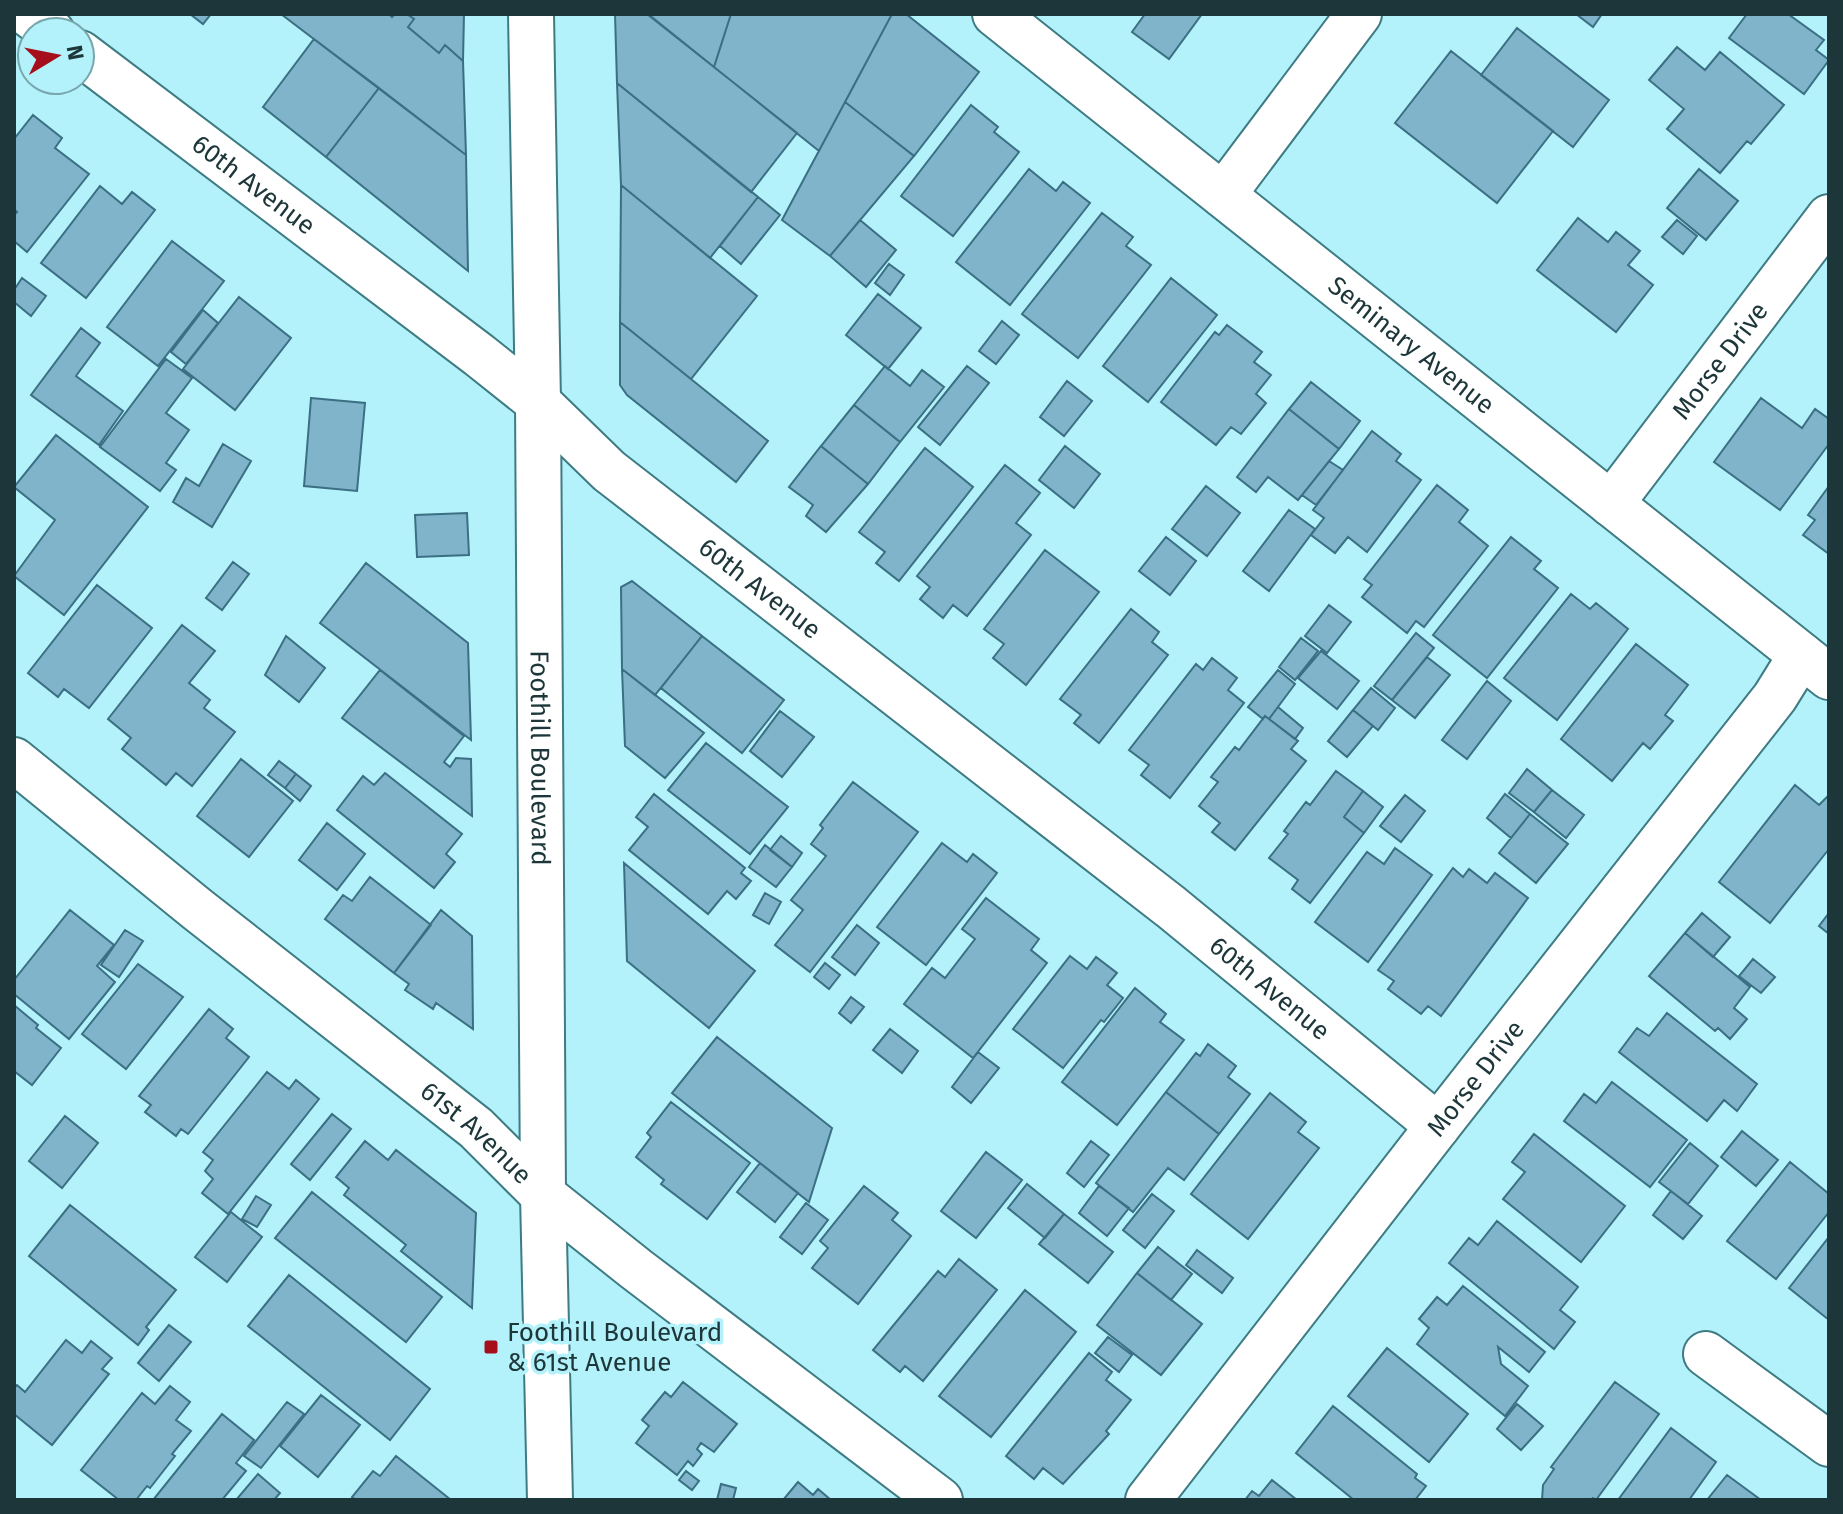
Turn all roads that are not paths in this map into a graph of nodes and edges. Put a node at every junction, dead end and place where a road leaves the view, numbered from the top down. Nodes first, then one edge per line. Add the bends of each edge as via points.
1 (531, 14) edge
2 (995, 14) edge
3 (1359, 14) edge
4 (96, 65) edge
5 (1223, 195) junction
6 (1829, 217) edge
7 (538, 402) junction
8 (1611, 504) junction
9 (1815, 666) edge
10 (14, 760) edge
11 (1438, 1126) junction
12 (543, 1195) junction
13 (1706, 1354) dead end
14 (1829, 1444) edge
15 (550, 1500) edge
16 (940, 1500) edge
17 (1148, 1500) edge

1 - 7 street, Foothill Boulevard
2 - 5 street, Seminary Avenue
3 - 5 street
4 - 7 street, 60th Avenue
5 - 8 street, Seminary Avenue
6 - 8 street, Morse Drive
7 - 11 street, 60th Avenue via 609,471 1171,907
7 - 12 street, Foothill Boulevard
8 - 9 street, Seminary Avenue
9 - 11 street, Morse Drive via 1775,697
10 - 12 street, 61st Avenue via 476,1128
11 - 17 street, Morse Drive
12 - 15 street, Foothill Boulevard
12 - 16 street, 61st Avenue
13 - 14 street

